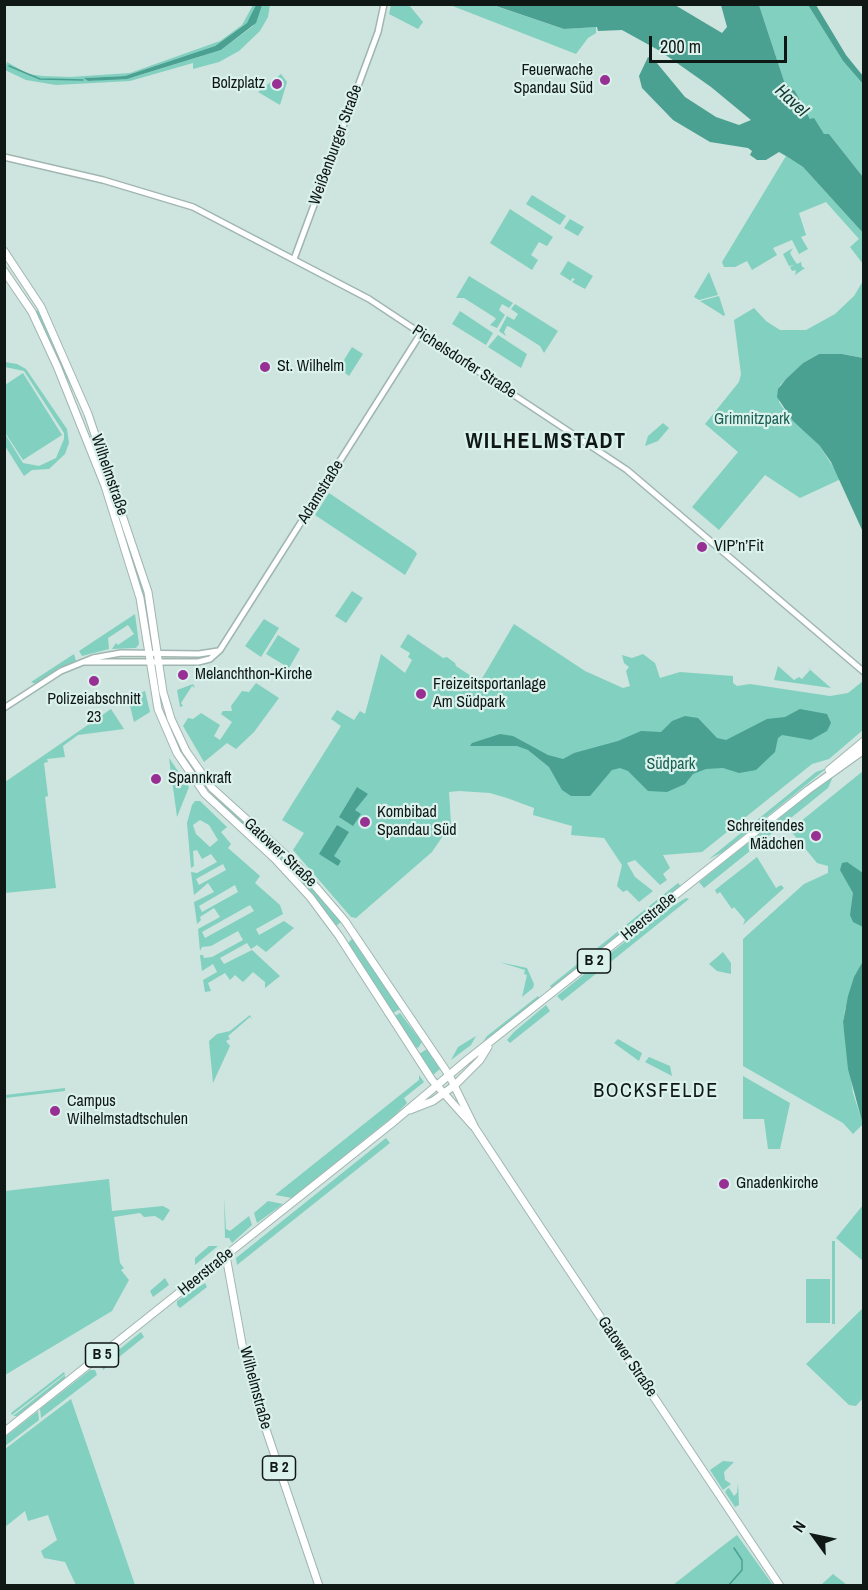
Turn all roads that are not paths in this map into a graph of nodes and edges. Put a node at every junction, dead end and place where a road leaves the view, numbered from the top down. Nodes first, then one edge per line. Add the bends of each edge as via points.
1 (384, 4) edge
2 (4, 157) edge
3 (4, 251) edge
4 (294, 259) junction
5 (14, 263) junction
6 (4, 270) edge
7 (39, 302) junction
8 (29, 308) junction
9 (421, 333) junction
10 (84, 406) junction
11 (76, 409) junction
12 (113, 483) junction
13 (105, 486) junction
14 (148, 653) junction
15 (158, 658) junction
16 (85, 662) junction
17 (149, 662) junction
18 (864, 672) edge
19 (4, 708) edge
20 (864, 741) edge
21 (185, 748) junction
22 (864, 750) edge
23 (177, 753) junction
24 (207, 782) junction
25 (200, 788) junction
26 (808, 790) junction
27 (349, 928) junction
28 (339, 936) junction
29 (490, 1045) junction
30 (449, 1075) junction
31 (436, 1085) junction
32 (455, 1085) junction
33 (443, 1094) junction
34 (408, 1111) junction
35 (475, 1128) junction
36 (226, 1256) junction
37 (4, 1432) edge
38 (319, 1586) edge
39 (780, 1586) edge

1 - 4 street, Weißenburger Straße via 378,32
2 - 4 street, Pichelsdorfer Straße via 185,204
3 - 5 main road, Wilhelmstraße
4 - 9 street, Pichelsdorfer Straße via 369,299
5 - 6 main road
5 - 7 main road, Wilhelmstraße
6 - 8 main road, Wilhelmstraße
7 - 8 main road
7 - 10 main road, Wilhelmstraße
8 - 11 main road, Wilhelmstraße
9 - 15 street, Adamstraße via 220,650 210,659 198,662
9 - 18 street, Pichelsdorfer Straße via 627,470
10 - 11 main road
10 - 12 main road, Wilhelmstraße
11 - 13 main road, Wilhelmstraße
12 - 13 main road
12 - 15 main road, Wilhelmstraße via 148,591
13 - 14 main road, Wilhelmstraße via 140,598
14 - 15 street
14 - 16 street via 111,654
14 - 17 main road, Wilhelmstraße
15 - 17 street
15 - 21 main road, Wilhelmstraße via 166,705
16 - 17 street
16 - 19 street via 61,671
17 - 23 main road, Wilhelmstraße via 160,717
20 - 26 main road, Heerstraße / B 2
21 - 23 main road
21 - 24 main road, Wilhelmstraße
22 - 26 main road, Heerstraße / B 2
23 - 25 main road, Wilhelmstraße
24 - 25 main road
24 - 27 main road, Gatower Straße via 308,877
25 - 28 main road, Gatower Straße via 282,865
26 - 29 main road, Heerstraße / B 2
27 - 28 main road
27 - 30 main road, Gatower Straße
28 - 31 main road, Gatower Straße
29 - 30 main road, Heerstraße / B 2
29 - 32 main road, Heerstraße / B 2
30 - 31 main road, Heerstraße / B 2
30 - 32 main road, Gatower Straße
31 - 33 main road, Gatower Straße
31 - 34 main road, Heerstraße / B 2
32 - 33 main road, Heerstraße / B 2
32 - 35 main road, Gatower Straße
33 - 34 main road, Heerstraße / B 2
33 - 35 main road, Gatower Straße
34 - 36 main road, Heerstraße / B 2
35 - 39 main road, Gatower Straße
36 - 37 main road, Heerstraße / B 5
36 - 38 main road, Wilhelmstraße / B 2 via 257,1403

